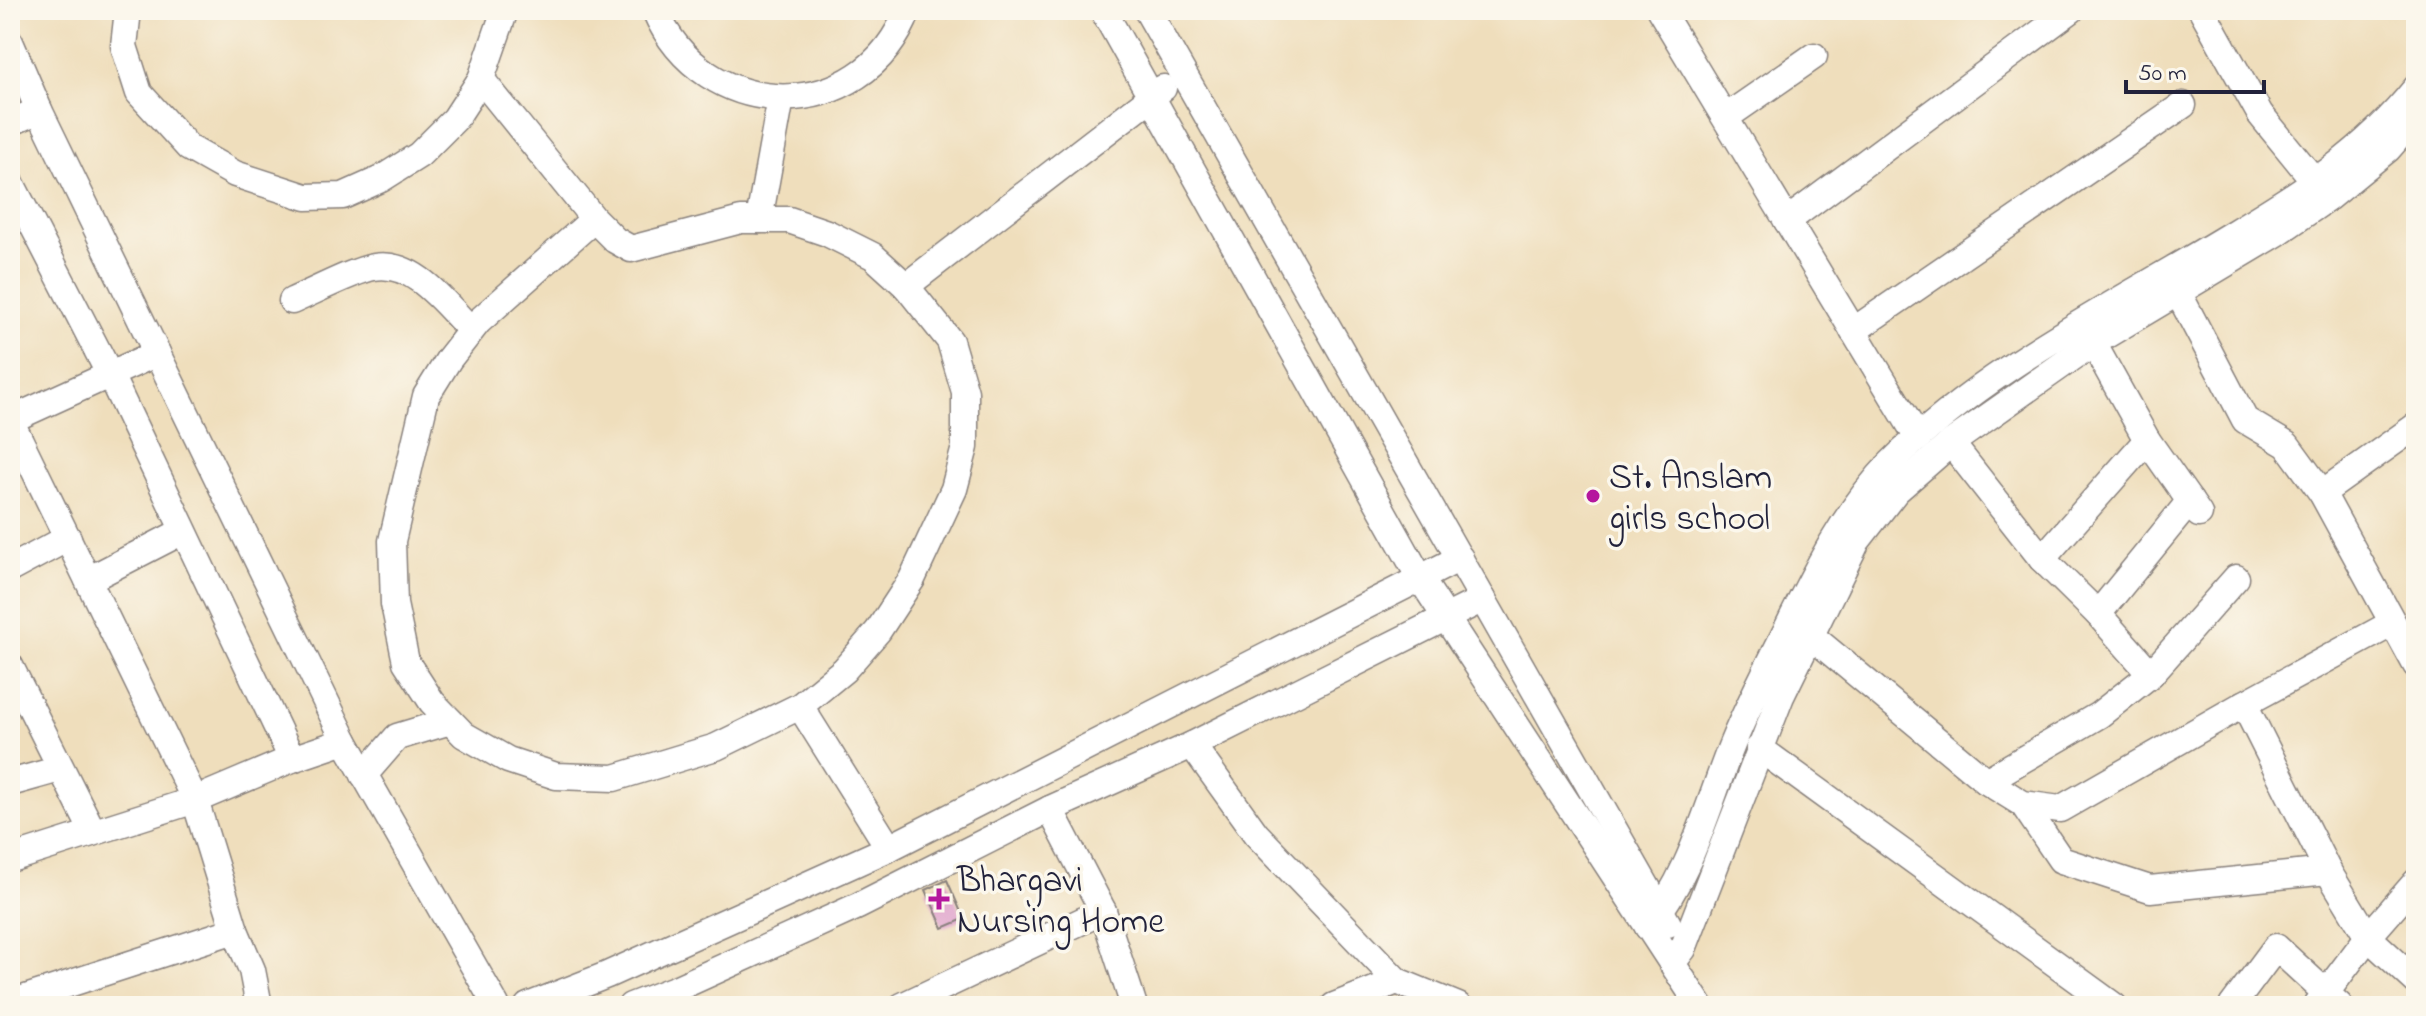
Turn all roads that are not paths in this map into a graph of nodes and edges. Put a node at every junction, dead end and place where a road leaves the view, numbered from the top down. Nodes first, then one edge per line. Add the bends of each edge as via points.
1 (128, 10) edge
2 (505, 10) edge
3 (655, 10) edge
4 (908, 10) edge
5 (1103, 10) edge
6 (1147, 10) edge
7 (1660, 10) edge
8 (2071, 10) edge
9 (2202, 10) edge
10 (10, 42) edge
11 (1814, 56) dead end
12 (1182, 73) junction
13 (481, 79) junction
14 (2416, 88) edge
15 (1151, 97) junction
16 (781, 98) junction
17 (2183, 105) dead end
18 (39, 110) junction
19 (1726, 117) junction
20 (2416, 117) edge
21 (10, 123) edge
22 (10, 181) edge
23 (2322, 190) junction
24 (594, 219) junction
25 (759, 220) junction
26 (1787, 221) junction
27 (2172, 284) junction
28 (906, 286) junction
29 (292, 301) dead end
30 (471, 330) junction
31 (1853, 331) junction
32 (2093, 343) junction
33 (157, 353) junction
34 (110, 375) junction
35 (10, 420) edge
36 (2416, 426) edge
37 (1918, 438) junction
38 (2147, 440) junction
39 (1951, 443) junction
40 (2322, 493) junction
41 (183, 531) junction
42 (68, 538) junction
43 (1460, 558) junction
44 (2042, 559) junction
45 (10, 569) edge
46 (1420, 578) junction
47 (2236, 578) dead end
48 (88, 580) junction
49 (1483, 599) junction
50 (2098, 614) junction
51 (1446, 616) junction
52 (2391, 624) junction
53 (1801, 628) junction
54 (2416, 665) edge
55 (10, 666) edge
56 (2151, 674) junction
57 (2244, 704) junction
58 (800, 706) junction
59 (20, 710) edge
60 (450, 721) junction
61 (345, 741) junction
62 (1192, 745) junction
63 (1759, 748) junction
64 (292, 759) junction
65 (60, 769) junction
66 (364, 775) junction
67 (1986, 781) junction
68 (10, 783) edge
69 (195, 800) junction
70 (2023, 804) junction
71 (1050, 809) junction
72 (93, 832) junction
73 (889, 848) junction
74 (10, 859) edge
75 (2328, 871) junction
76 (2416, 882) edge
77 (1103, 911) junction
78 (1654, 919) junction
79 (235, 930) junction
80 (2368, 937) junction
81 (1678, 956) junction
82 (1397, 981) junction
83 (2416, 981) edge
84 (681, 998) edge
85 (2328, 1002) edge
86 (10, 1003) edge
87 (259, 1006) edge
88 (496, 1006) edge
89 (525, 1006) edge
90 (631, 1006) edge
91 (902, 1006) edge
92 (1134, 1006) edge
93 (1334, 1006) edge
94 (1458, 1006) edge
95 (1700, 1006) edge
96 (1721, 1006) edge
97 (2114, 1006) edge
98 (2232, 1006) edge

1 - 13 street via 124,46 139,93 189,148 235,174 306,197 343,196 419,155 455,119
2 - 13 street
3 - 16 street via 676,47 705,74 742,92
4 - 16 street via 886,48 857,75 821,92
5 - 15 street
6 - 12 street
7 - 19 street
8 - 26 street
9 - 23 street via 2260,114
10 - 18 street
11 - 19 street
12 - 15 street
12 - 43 street
13 - 24 street
14 - 23 street
15 - 28 street
15 - 46 street
16 - 25 street
17 - 31 street
18 - 21 street
18 - 33 street
19 - 26 street
20 - 23 street via 2388,149
22 - 34 street
23 - 27 street via 2277,233
24 - 25 street via 631,249
24 - 30 street
25 - 28 street via 789,220 827,233 873,256
26 - 31 street
27 - 32 street
27 - 37 street via 2052,340
27 - 40 street via 2245,420 2287,445
28 - 58 street via 950,341 965,392 962,461 918,567 878,631 844,670
29 - 30 street via 373,267 396,267 423,282
30 - 60 street via 426,396 392,541 394,604 406,662
31 - 37 street
32 - 38 street
32 - 39 street
33 - 34 street
33 - 61 street
34 - 35 street
34 - 41 street
35 - 42 street
36 - 40 street
37 - 53 street via 1846,518
38 - 44 street
38 - 50 street via 2194,508
39 - 44 street
39 - 53 street via 1875,516
40 - 52 street
41 - 48 street
41 - 64 street
42 - 45 street
42 - 48 street
43 - 46 street
43 - 49 street
44 - 50 street
46 - 51 street
46 - 73 street
47 - 56 street
48 - 69 street
49 - 51 street
49 - 78 street
50 - 56 street
51 - 62 street
51 - 78 street
52 - 54 street
52 - 57 street
53 - 63 street
53 - 67 street
53 - 78 street via 1730,748 1678,881
55 - 59 street
56 - 67 street via 2099,715
57 - 70 street via 2060,809
57 - 75 street
58 - 60 street via 716,747 614,778 556,776 508,760
58 - 73 street
59 - 65 street
60 - 66 street via 397,737
61 - 64 street
61 - 66 street
62 - 71 street
62 - 82 street via 1256,834
63 - 81 street
63 - 97 street
64 - 69 street
65 - 68 street
65 - 72 street
66 - 88 street
67 - 70 street
69 - 72 street
69 - 79 street
70 - 75 street via 2061,860 2150,889
71 - 77 street
71 - 84 street
72 - 74 street
73 - 89 street via 607,975
75 - 80 street
76 - 80 street
77 - 91 street
77 - 92 street
78 - 81 street
79 - 86 street
79 - 87 street via 252,970
80 - 83 street
80 - 85 street
81 - 95 street
81 - 96 street
82 - 93 street
82 - 94 street
84 - 90 street
85 - 98 street via 2276,947
88 - 89 street

